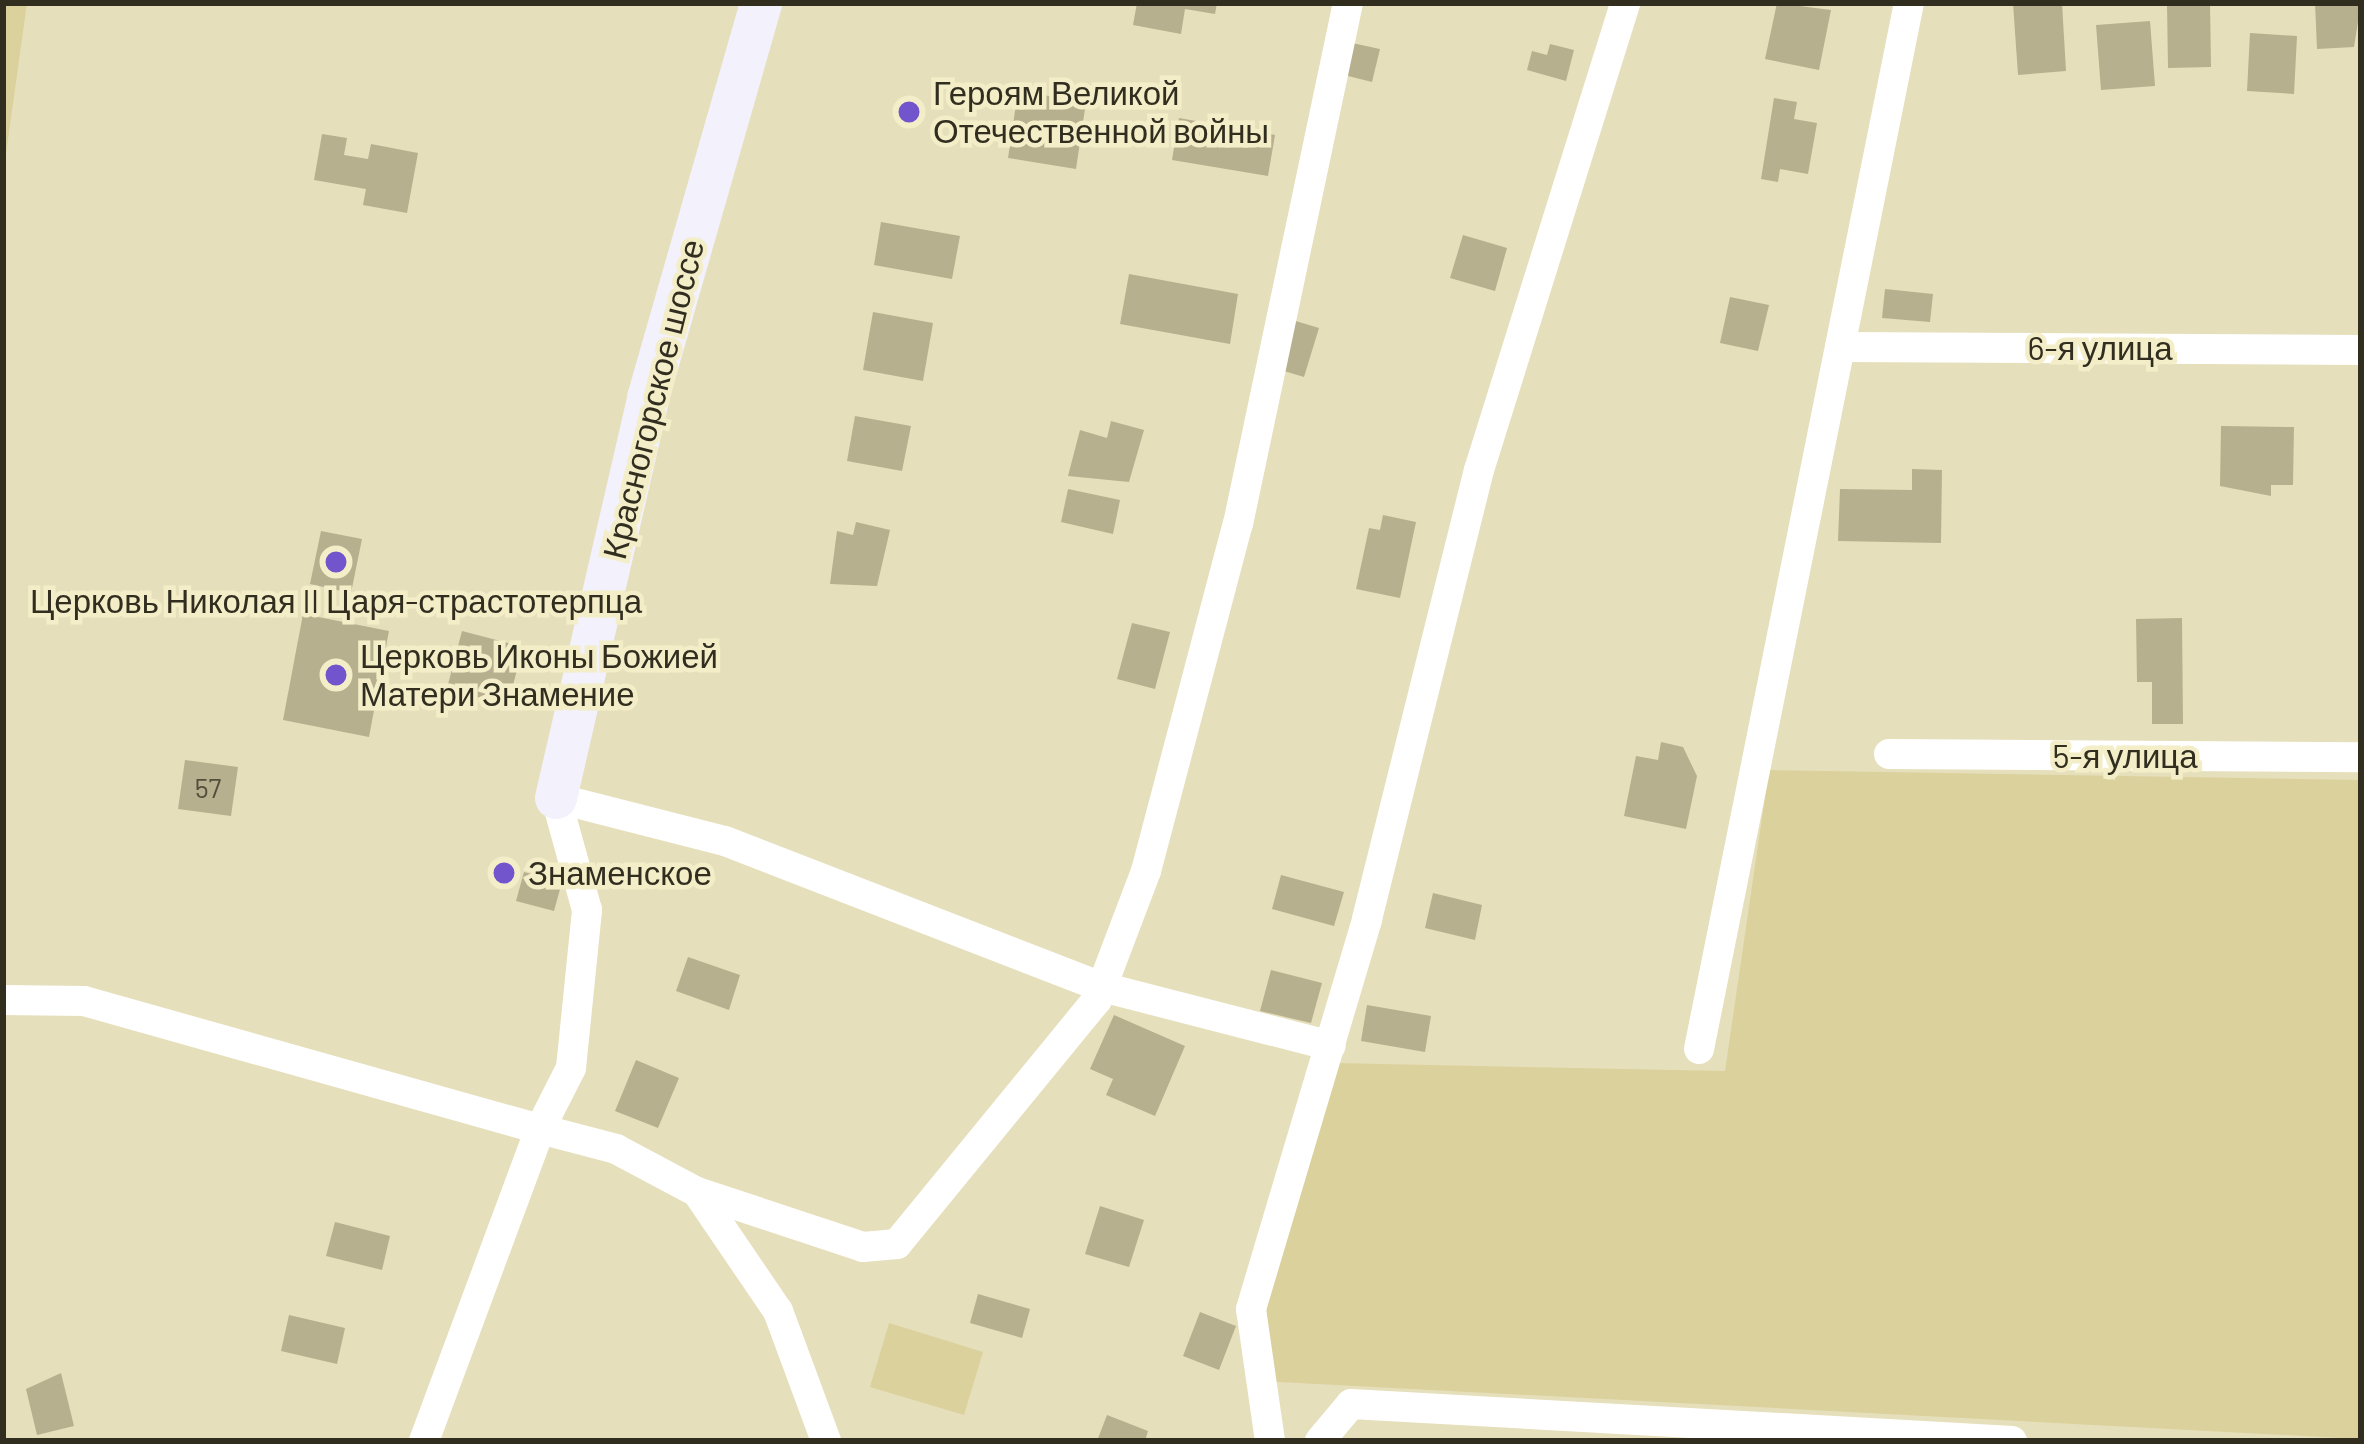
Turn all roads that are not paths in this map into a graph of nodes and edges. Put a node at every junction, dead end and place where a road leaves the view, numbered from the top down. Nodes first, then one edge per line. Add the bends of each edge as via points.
1 (761, 3) edge
2 (1348, 3) edge
3 (1625, 3) edge
4 (1909, 3) edge
5 (1840, 347) junction
6 (2361, 350) edge
7 (1889, 754) dead end
8 (2361, 757) edge
9 (556, 798) junction
10 (549, 854) dead end
11 (1102, 987) junction
12 (3, 1000) edge
13 (1330, 1046) junction
14 (1699, 1048) dead end
15 (539, 1129) junction
16 (697, 1192) junction
17 (424, 1441) edge
18 (826, 1441) edge
19 (1270, 1441) edge
20 (1321, 1441) edge
21 (2012, 1441) edge

1 - 9 street, Красногорское шоссе via 648,398
2 - 11 street via 1238,524 1146,872
3 - 13 street via 1479,470
4 - 5 street
5 - 6 street, 6-я улица
5 - 14 street
7 - 8 street, 5-я улица
9 - 10 street
9 - 11 street via 725,841
9 - 15 street via 587,910 571,1068
11 - 13 street
11 - 16 street via 897,1244 863,1247
12 - 15 street via 84,1001
13 - 19 street via 1251,1309
15 - 16 street via 616,1149
15 - 17 street
16 - 18 street via 778,1311
20 - 21 street via 1352,1405

